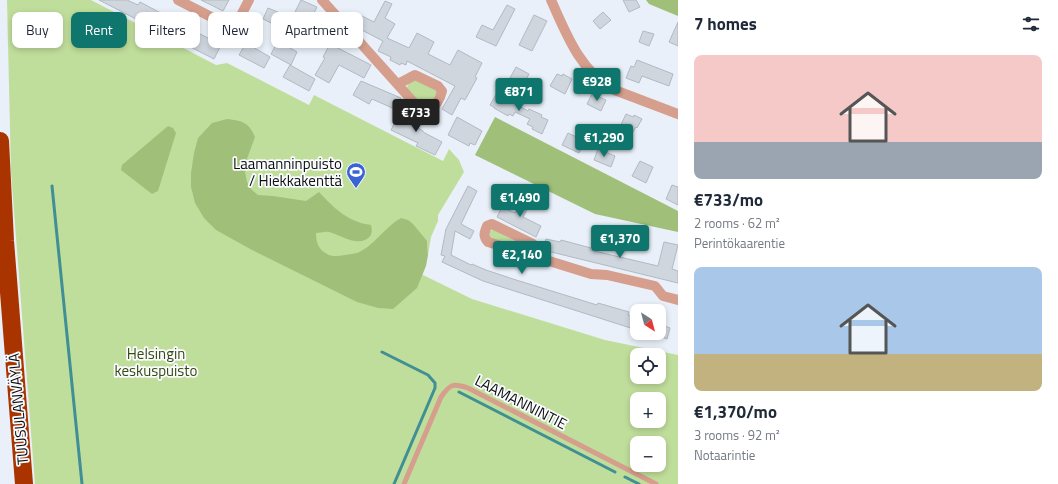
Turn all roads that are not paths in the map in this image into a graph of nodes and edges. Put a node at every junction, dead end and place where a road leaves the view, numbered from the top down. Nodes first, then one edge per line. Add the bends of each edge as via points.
1 (178, 0) edge
2 (249, 0) edge
3 (322, 0) edge
4 (551, 0) edge
5 (398, 84) dead end
6 (678, 114) edge
7 (0, 141) edge
8 (535, 256) junction
9 (678, 300) edge
10 (24, 484) edge
11 (404, 484) edge
12 (656, 484) edge

1 - 2 street via 229,26 239,19
3 - 5 street
4 - 6 street via 581,60 602,83
7 - 10 highway, TUUSULANVÄYLÄ
8 - 8 street via 488,242 484,234 487,226 492,224 533,244
8 - 9 street via 591,274 655,286 663,296
11 - 12 lane, LAAMANNINTIE via 440,397 447,387 459,385

